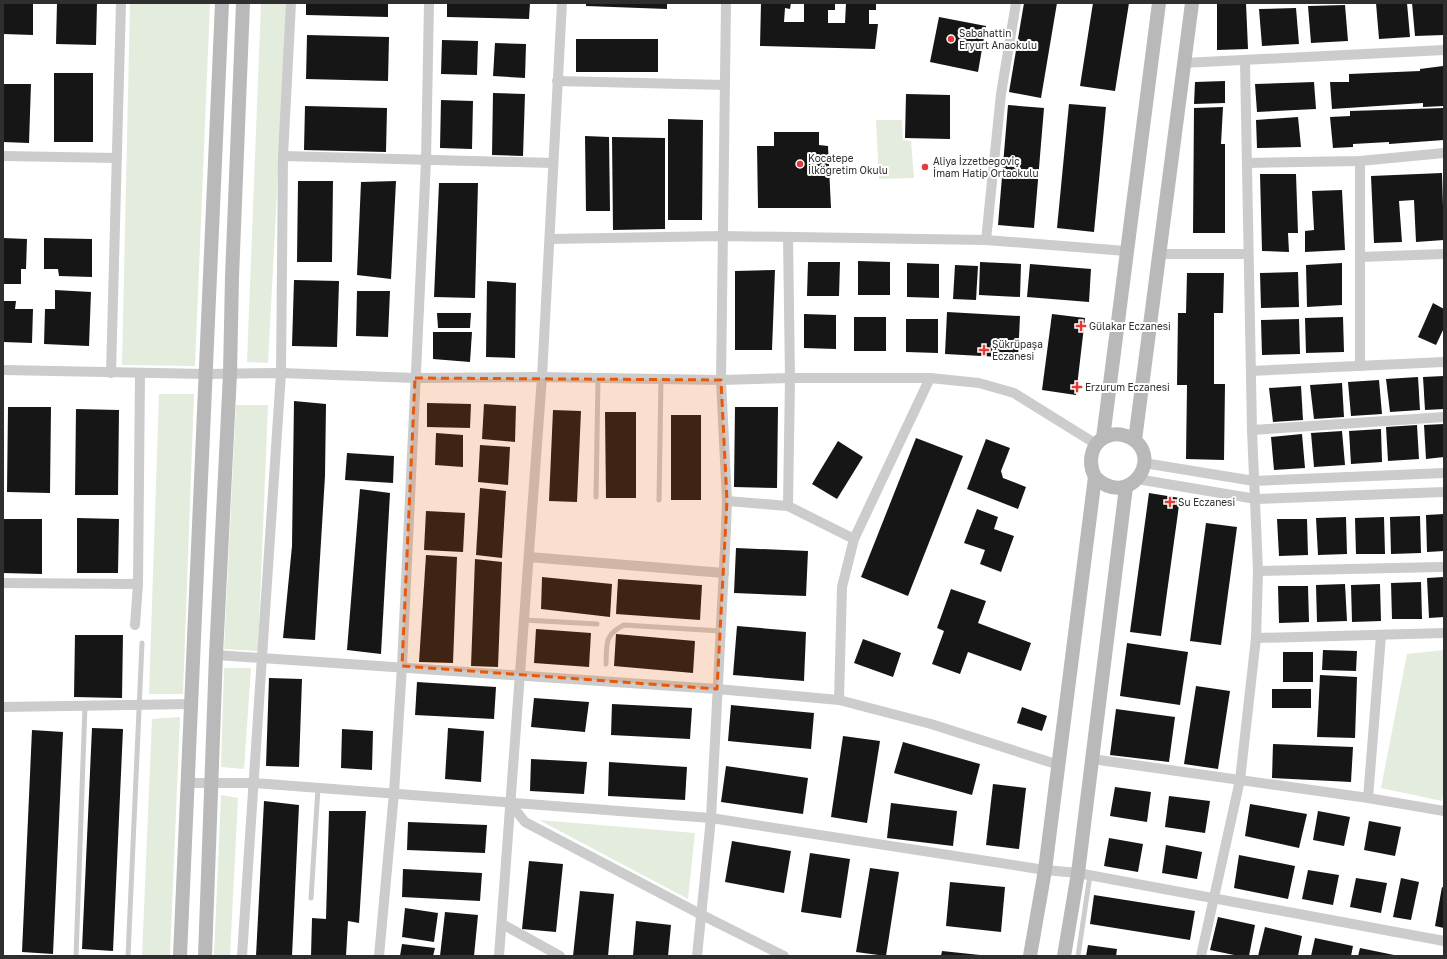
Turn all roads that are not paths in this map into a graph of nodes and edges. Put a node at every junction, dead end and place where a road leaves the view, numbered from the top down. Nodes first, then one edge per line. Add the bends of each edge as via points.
1 (121, 3) edge
2 (222, 3) edge
3 (242, 3) edge
4 (291, 3) edge
5 (429, 3) edge
6 (562, 3) edge
7 (726, 3) edge
8 (1016, 3) edge
9 (1159, 3) edge
10 (1192, 3) edge
11 (1444, 50) edge
12 (1245, 61) junction
13 (1183, 63) junction
14 (558, 81) junction
15 (725, 85) junction
16 (1444, 152) edge
17 (3, 156) edge
18 (282, 156) junction
19 (117, 158) junction
20 (426, 161) junction
21 (1360, 161) junction
22 (553, 163) junction
23 (1247, 163) junction
24 (722, 236) junction
25 (788, 237) junction
26 (550, 239) junction
27 (986, 240) junction
28 (1126, 251) junction
29 (1160, 254) junction
30 (1248, 254) junction
31 (1444, 254) edge
32 (1360, 257) junction
33 (1444, 362) edge
34 (1360, 366) junction
35 (3, 370) edge
36 (1251, 371) junction
37 (111, 373) junction
38 (140, 373) junction
39 (281, 373) junction
40 (206, 374) junction
41 (230, 374) junction
42 (542, 377) junction
43 (598, 377) junction
44 (415, 378) junction
45 (661, 378) junction
46 (790, 378) junction
47 (930, 378) junction
48 (721, 380) junction
49 (1444, 417) edge
50 (1252, 430) junction
51 (1134, 440) junction
52 (1099, 441) junction
53 (1144, 463) junction
54 (1444, 473) edge
55 (1095, 477) junction
56 (1254, 481) junction
57 (1132, 483) junction
58 (1444, 492) edge
59 (596, 497) dead end
60 (1256, 499) junction
61 (659, 500) dead end
62 (727, 501) junction
63 (788, 506) junction
64 (854, 539) junction
65 (529, 557) junction
66 (1441, 567) dead end
67 (1258, 571) junction
68 (724, 572) junction
69 (3, 583) edge
70 (138, 584) junction
71 (524, 620) junction
72 (597, 624) dead end
73 (135, 625) dead end
74 (720, 631) junction
75 (1444, 634) edge
76 (1381, 636) junction
77 (1256, 638) junction
78 (142, 643) dead end
79 (216, 655) junction
80 (262, 657) junction
81 (606, 664) dead end
82 (402, 666) junction
83 (520, 675) junction
84 (717, 688) junction
85 (839, 700) junction
86 (191, 704) junction
87 (140, 705) junction
88 (85, 706) junction
89 (3, 707) edge
90 (1092, 759) junction
91 (1059, 765) junction
92 (1240, 780) junction
93 (189, 783) junction
94 (254, 783) junction
95 (212, 784) junction
96 (318, 788) junction
97 (394, 793) junction
98 (1368, 798) junction
99 (510, 802) junction
100 (1444, 811) edge
101 (711, 818) junction
102 (1045, 870) junction
103 (1084, 874) junction
104 (311, 898) dead end
105 (1214, 898) junction
106 (702, 915) junction
107 (502, 924) junction
108 (1444, 941) edge
109 (76, 956) edge
110 (128, 956) edge
111 (180, 956) edge
112 (205, 956) edge
113 (242, 956) edge
114 (379, 956) edge
115 (499, 956) edge
116 (560, 956) edge
117 (697, 956) edge
118 (784, 956) edge
119 (1030, 956) edge
120 (1064, 956) edge
121 (1078, 956) edge
122 (1201, 956) edge

1 - 19 street
2 - 40 street
3 - 41 street
4 - 18 street
5 - 20 street
6 - 14 street
7 - 15 street
8 - 27 street via 1001,94
9 - 28 street
10 - 13 street
11 - 12 street
12 - 13 street
12 - 23 street
13 - 29 street
14 - 15 street
14 - 22 street
15 - 24 street
16 - 21 street
17 - 19 street
18 - 20 street
18 - 39 street
19 - 37 street
20 - 22 street
20 - 44 street
21 - 23 street
21 - 32 street
22 - 26 street
23 - 30 street
24 - 25 street
24 - 26 street
24 - 48 street
25 - 27 street
25 - 46 street
26 - 42 street
27 - 28 street
28 - 52 street
29 - 30 street
29 - 51 street
30 - 36 street
31 - 32 street
32 - 34 street
33 - 34 street
34 - 36 street
35 - 37 street
36 - 50 street
37 - 38 street
38 - 40 street
38 - 70 street
39 - 41 street
39 - 44 street
39 - 80 street
40 - 41 street
40 - 86 street
41 - 79 street
42 - 43 street
42 - 44 street
42 - 65 street
43 - 45 street
43 - 59 lane
44 - 82 street
45 - 48 street
45 - 61 lane
46 - 47 street
46 - 48 street
46 - 63 street
47 - 52 street via 979,382 1014,393
47 - 64 street
48 - 62 street
49 - 50 street
50 - 56 street
51 - 52 street via 1119,434
51 - 53 street via 1142,451
52 - 55 street via 1090,460
53 - 56 street
53 - 57 street via 1142,472
54 - 56 street
55 - 57 street via 1109,487
55 - 91 street
56 - 60 street
57 - 60 street
57 - 90 street
58 - 60 street
60 - 67 street
62 - 63 street
62 - 68 street
63 - 64 street
64 - 85 street via 842,587
65 - 68 street
65 - 71 street
66 - 67 street
67 - 77 street
68 - 74 street
69 - 70 street
70 - 73 street
71 - 72 lane
71 - 83 street
74 - 81 lane via 624,625 612,631 607,640
74 - 84 street
75 - 76 street
76 - 77 street
76 - 98 street
77 - 92 street
78 - 87 lane
79 - 80 street
79 - 95 street
80 - 82 street
80 - 94 street
82 - 83 street
82 - 97 street
83 - 84 street
83 - 99 street
84 - 85 street
84 - 101 street
85 - 91 street via 931,724
86 - 87 street
86 - 93 street
87 - 88 street
87 - 110 lane
88 - 89 street
88 - 109 lane
90 - 92 street
90 - 103 street
91 - 102 street
92 - 98 street
92 - 105 street
93 - 95 street
93 - 111 street
94 - 95 street
94 - 96 street
94 - 113 street
95 - 112 street
96 - 97 street
96 - 104 lane
97 - 99 street
97 - 114 street
98 - 100 street
99 - 101 street
99 - 106 street via 525,822
99 - 107 street
101 - 102 street
101 - 106 street
102 - 103 street
102 - 119 street
103 - 105 street
103 - 120 street
103 - 121 lane
105 - 108 street
105 - 122 street
106 - 117 street
106 - 118 street
107 - 115 street
107 - 116 street

